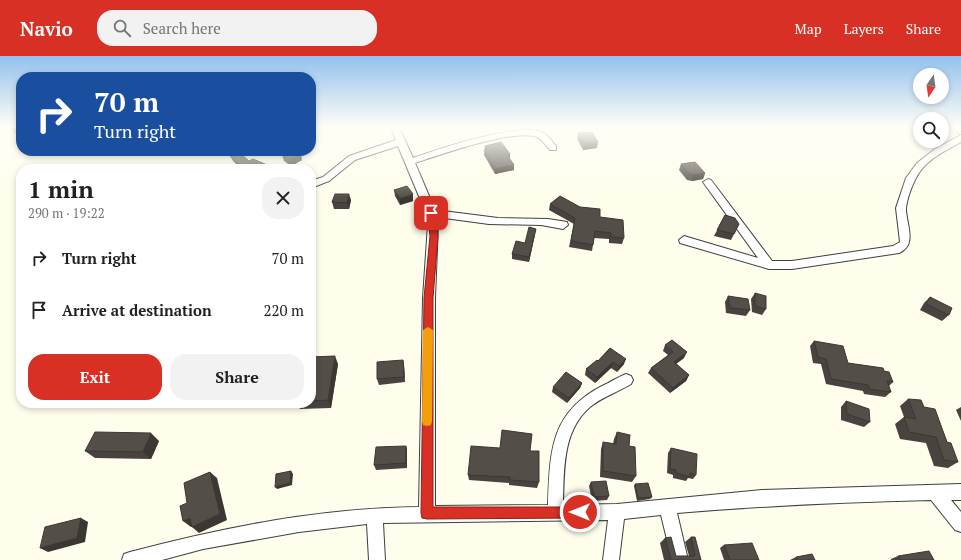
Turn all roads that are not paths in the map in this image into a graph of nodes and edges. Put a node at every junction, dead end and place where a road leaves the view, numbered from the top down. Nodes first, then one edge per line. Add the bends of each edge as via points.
1 (374, 151) edge
2 (404, 151) edge
3 (448, 151) edge
4 (939, 151) edge
5 (409, 162) junction
6 (708, 182) dead end
7 (316, 183) edge
8 (431, 213) junction
9 (563, 225) dead end
10 (684, 240) dead end
11 (769, 265) junction
12 (626, 380) dead end
13 (934, 492) junction
14 (961, 492) edge
15 (667, 506) junction
16 (617, 512) junction
17 (427, 513) junction
18 (555, 513) junction
19 (375, 515) junction
20 (961, 524) edge
21 (130, 560) edge
22 (377, 560) edge
23 (611, 560) edge
24 (680, 560) edge

1 - 7 street via 352,158 326,179
2 - 5 street
3 - 5 street
4 - 11 street via 920,165 911,178 901,208 905,242 902,247 792,265
5 - 8 street
6 - 11 street
8 - 9 street via 480,221 538,220
8 - 17 street via 434,236 429,298
10 - 11 street
12 - 18 street via 586,402 574,414 566,428 558,452
13 - 14 street
13 - 15 street via 762,498
13 - 20 street
15 - 16 street
15 - 24 street
16 - 18 street
16 - 23 street
17 - 18 street
17 - 19 street
19 - 21 street via 299,524 203,540
19 - 22 street

